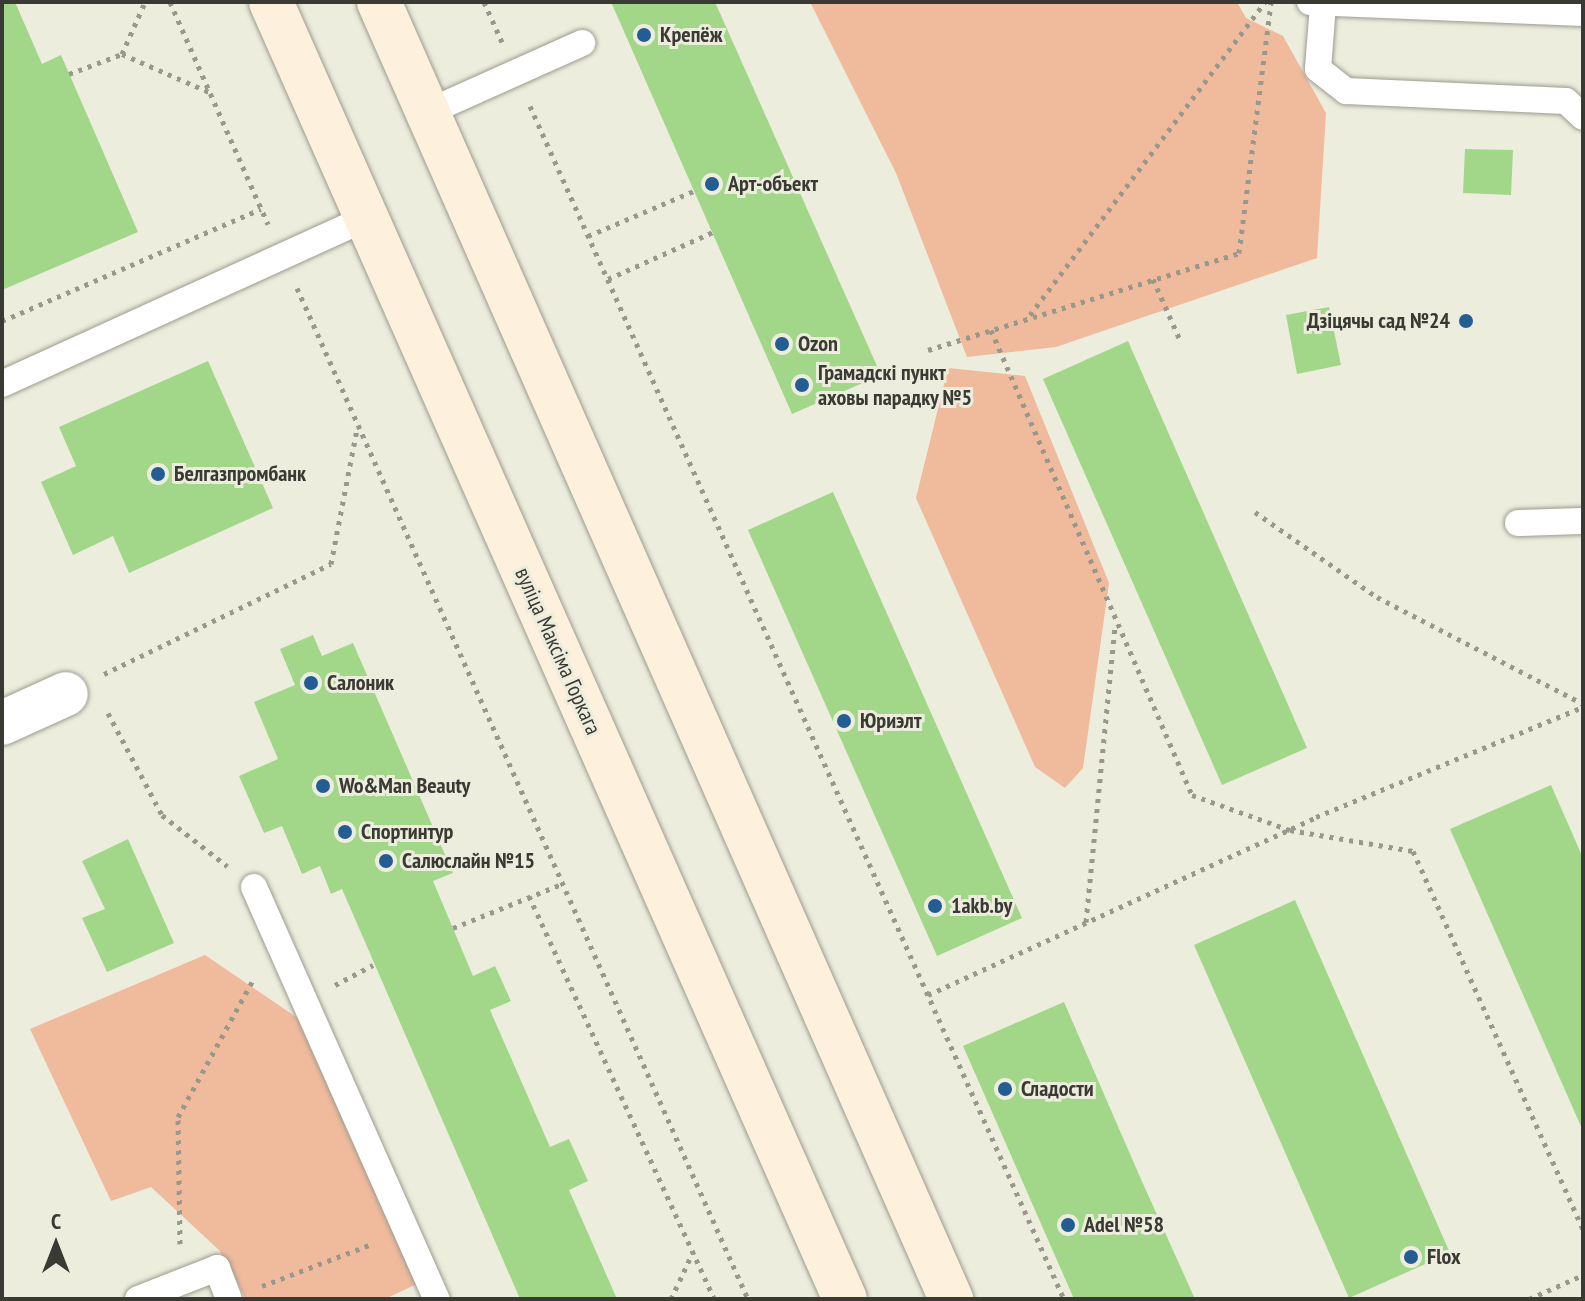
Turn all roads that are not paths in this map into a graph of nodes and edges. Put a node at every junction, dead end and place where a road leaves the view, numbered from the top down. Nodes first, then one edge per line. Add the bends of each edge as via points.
1 (271, 2) edge
2 (379, 2) edge
3 (1317, 4) edge
4 (1583, 13) edge
5 (582, 43) dead end
6 (428, 112) junction
7 (1583, 117) edge
8 (367, 218) junction
9 (2, 384) edge
10 (1583, 521) edge
11 (1518, 523) dead end
12 (84, 699) road end
13 (2, 723) edge
14 (254, 887) road end
15 (138, 1299) edge
16 (229, 1299) edge
17 (437, 1299) edge
18 (845, 1299) edge
19 (951, 1299) edge

1 - 8 main road, вуліца Максіма Горкага
2 - 6 main road
3 - 4 lane
3 - 7 lane via 1318,69 1346,91 1566,101
5 - 6 lane
6 - 19 main road
8 - 9 lane
8 - 18 main road, вуліца Максіма Горкага
10 - 11 lane
12 - 13 street
14 - 17 lane
15 - 16 lane via 217,1268

